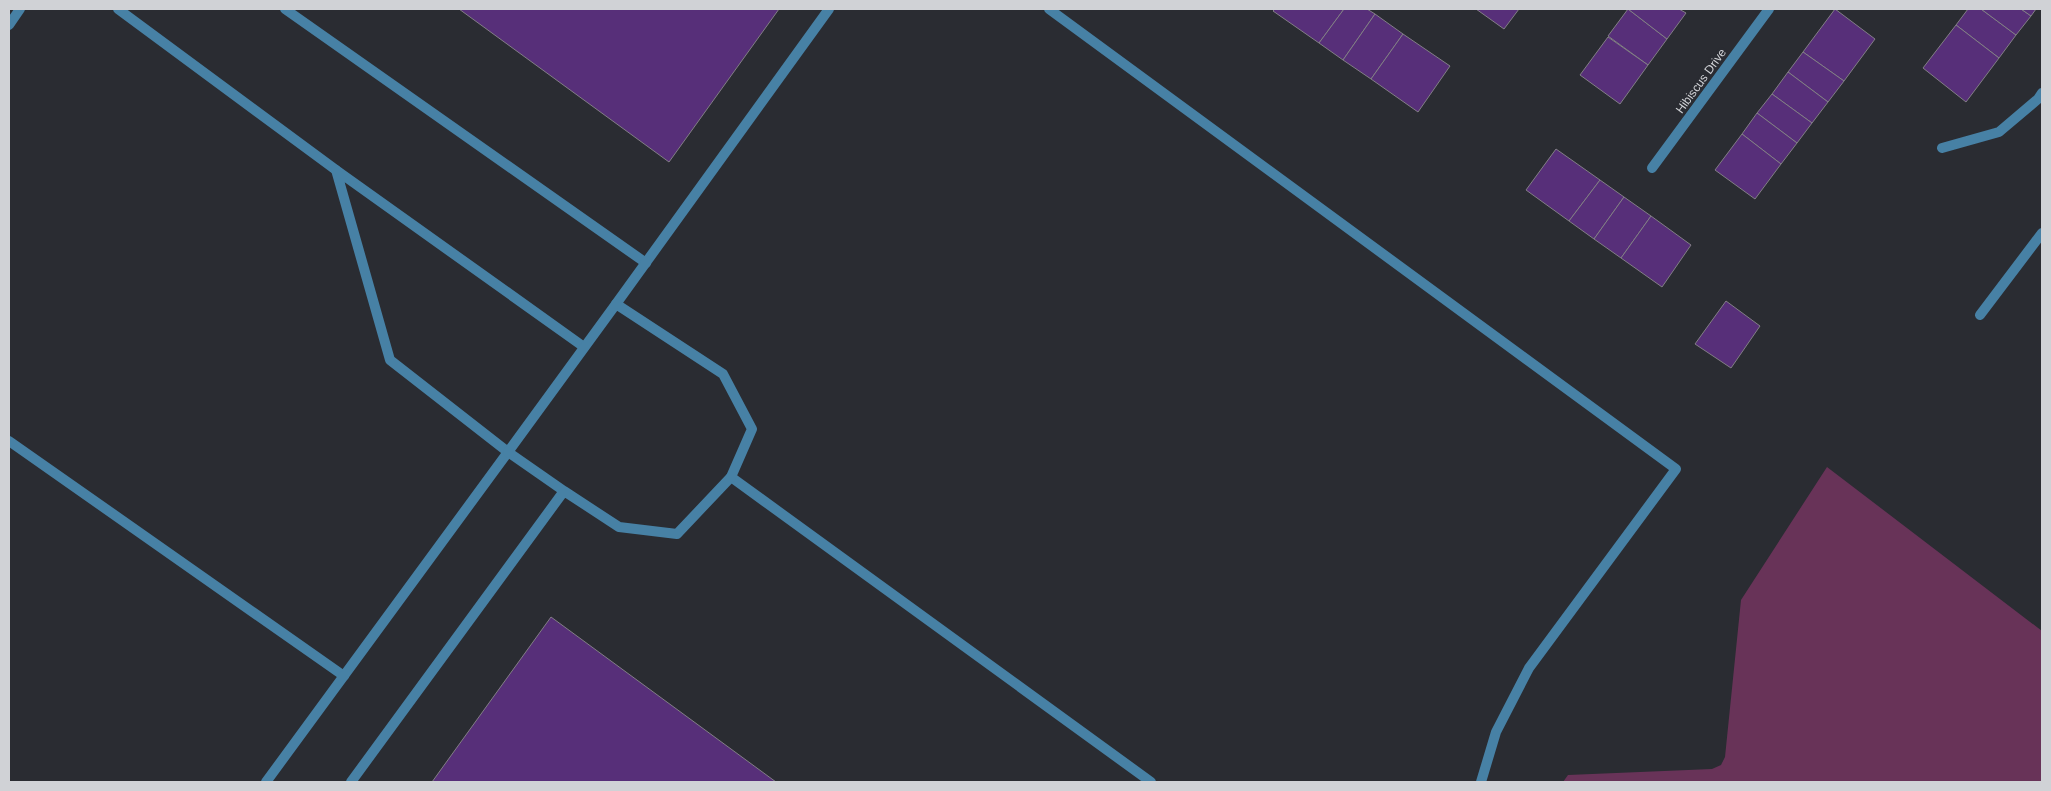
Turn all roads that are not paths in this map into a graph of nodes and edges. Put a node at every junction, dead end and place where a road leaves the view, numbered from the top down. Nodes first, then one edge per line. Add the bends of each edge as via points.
1 (20, 9) edge
2 (118, 9) edge
3 (285, 9) edge
4 (829, 9) edge
5 (1048, 9) edge
6 (1769, 9) edge
7 (9, 25) edge
8 (2042, 93) edge
9 (1942, 148) dead end
10 (1652, 168) dead end
11 (336, 170) junction
12 (2042, 233) edge
13 (646, 263) junction
14 (616, 304) junction
15 (1980, 315) dead end
16 (584, 347) junction
17 (9, 441) edge
18 (508, 452) junction
19 (731, 477) junction
20 (564, 491) junction
21 (344, 676) junction
22 (266, 782) edge
23 (351, 782) edge
24 (1151, 782) edge
25 (1481, 782) edge

1 - 7 street
2 - 11 street
3 - 13 street
4 - 13 street
5 - 25 street via 1676,469 1529,668 1496,732
6 - 10 street, Hibiscus Drive
8 - 9 street via 1998,132
11 - 16 street
11 - 18 street via 390,360
12 - 15 street
13 - 14 street
14 - 16 street
14 - 19 street via 723,374 752,429
16 - 18 street
17 - 21 street
18 - 20 street
18 - 21 street
19 - 20 street via 677,534 619,527
19 - 24 street
20 - 23 street
21 - 22 street

